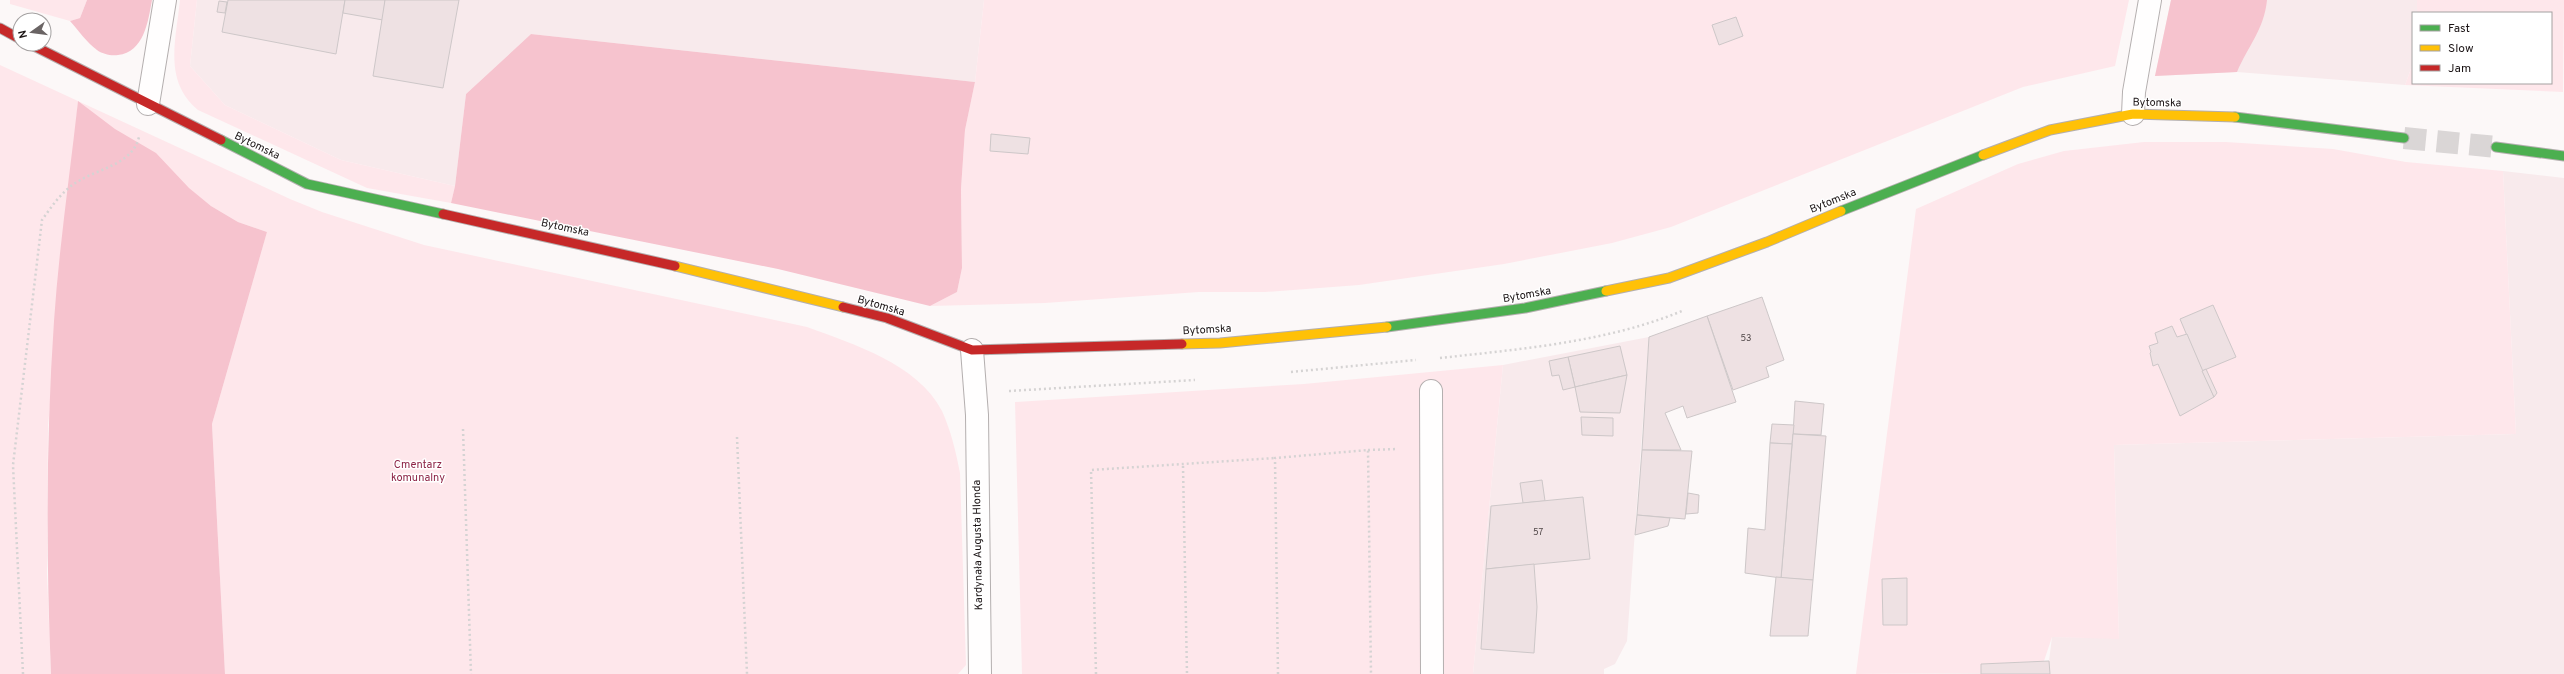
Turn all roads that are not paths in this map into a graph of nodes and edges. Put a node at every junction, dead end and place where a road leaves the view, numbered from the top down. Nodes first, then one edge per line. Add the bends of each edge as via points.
1 (165, 0) edge
2 (2150, 0) edge
3 (0, 28) edge
4 (12, 35) edge
5 (46, 52) edge
6 (148, 104) junction
7 (2133, 114) junction
8 (2404, 138) tunnel mouth
9 (2496, 148) tunnel mouth
10 (2564, 156) edge
11 (972, 350) junction
12 (1431, 391) dead end
13 (980, 674) edge
14 (1432, 674) edge

1 - 6 street
2 - 7 street
3 - 4 street
5 - 6 street, Bytomska
6 - 11 street, Bytomska via 307,184 660,262 887,318
7 - 8 street, Bytomska via 2239,117
7 - 11 street, Bytomska via 2050,130 1669,278 1533,307 1392,326 1220,343
9 - 10 street
11 - 13 street, Kardynała Augusta Hlonda via 977,415
12 - 14 street

